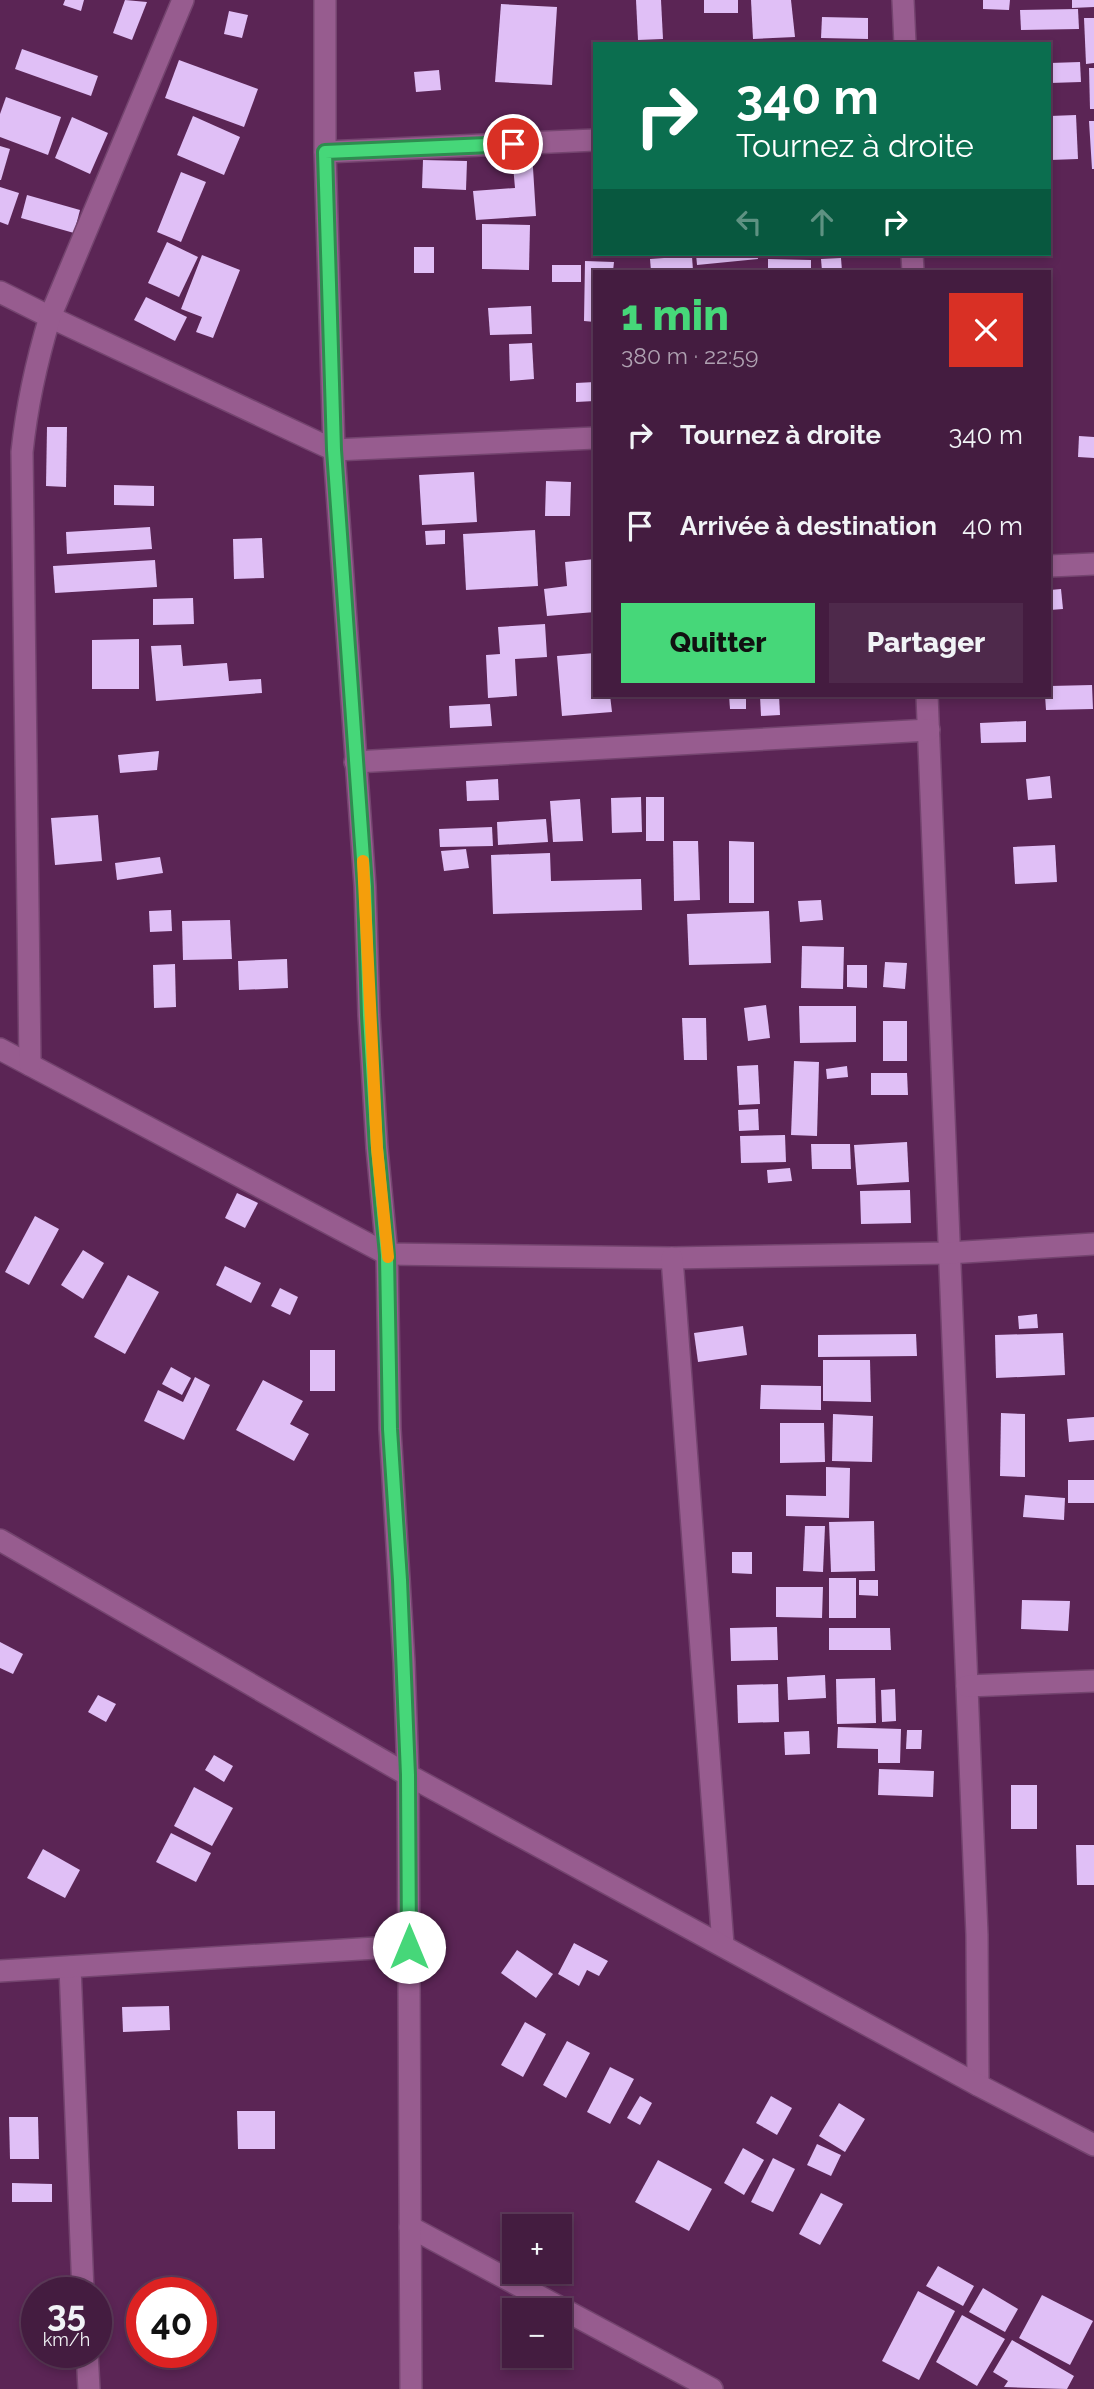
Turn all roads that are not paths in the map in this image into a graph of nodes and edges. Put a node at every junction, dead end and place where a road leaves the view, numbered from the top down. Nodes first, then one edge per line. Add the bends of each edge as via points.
1 (183, 0) edge
2 (325, 0) edge
3 (903, 0) edge
4 (905, 42) edge
5 (593, 140) edge
6 (325, 152) junction
7 (0, 292) edge
8 (50, 317) junction
9 (593, 438) edge
10 (334, 450) junction
11 (1094, 564) edge
12 (1051, 566) edge
13 (927, 697) edge
14 (929, 730) junction
15 (355, 762) junction
16 (0, 1049) edge
17 (30, 1065) junction
18 (1094, 1244) edge
19 (948, 1253) junction
20 (387, 1255) junction
21 (671, 1258) junction
22 (0, 1540) edge
23 (1094, 1681) edge
24 (967, 1686) junction
25 (408, 1775) junction
26 (723, 1945) junction
27 (409, 1947) junction
28 (70, 1967) junction
29 (0, 1971) edge
30 (978, 2085) junction
31 (1094, 2145) edge
32 (410, 2227) junction
33 (82, 2277) edge
34 (87, 2368) edge
35 (89, 2389) edge
36 (411, 2389) edge
37 (712, 2389) edge

1 - 8 street
2 - 6 street
3 - 4 street
5 - 6 street
6 - 10 street
7 - 8 street
8 - 10 street
8 - 17 street via 34,367 22,452
9 - 10 street
10 - 15 street
11 - 12 street
13 - 14 street
14 - 15 street
14 - 19 street
15 - 20 street
16 - 17 street
17 - 20 street
18 - 19 street
19 - 21 street
19 - 24 street
20 - 21 street
20 - 25 street via 390,1429
21 - 26 street
22 - 25 street
23 - 24 street
24 - 30 street
25 - 26 street
25 - 27 street
26 - 30 street
27 - 28 street
27 - 32 street
28 - 29 street
28 - 33 street
30 - 31 street
32 - 36 street
32 - 37 street
34 - 35 street

